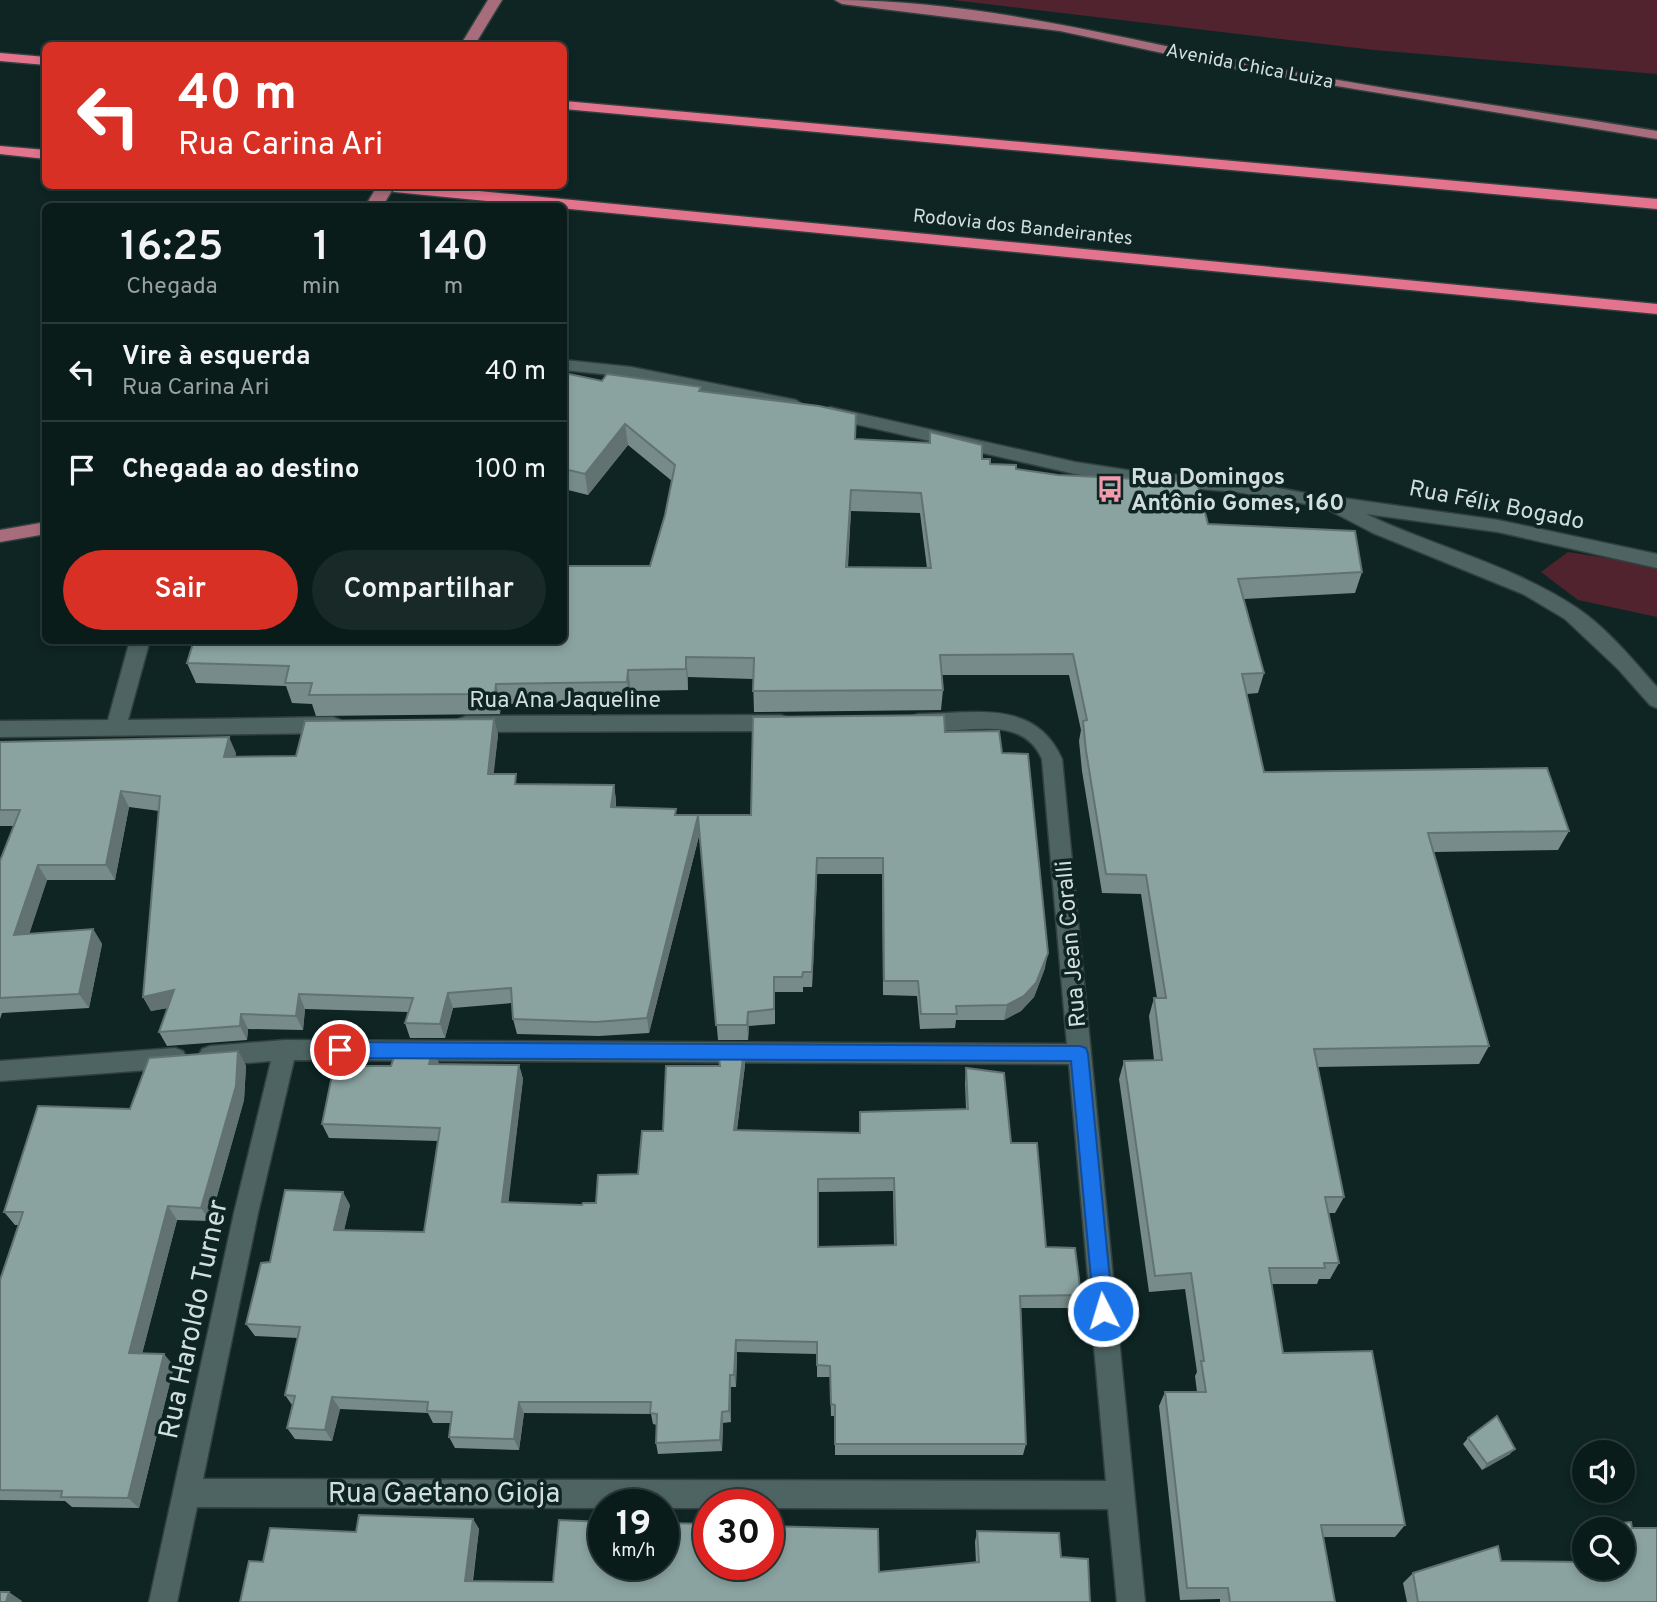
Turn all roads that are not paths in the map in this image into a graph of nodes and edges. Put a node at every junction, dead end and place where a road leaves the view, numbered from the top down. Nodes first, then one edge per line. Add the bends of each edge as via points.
1 (495, 0) edge
2 (842, 0) edge
3 (469, 42) edge
4 (0, 57) edge
5 (42, 61) edge
6 (567, 105) edge
7 (1657, 135) edge
8 (0, 150) edge
9 (42, 155) edge
10 (416, 189) edge
11 (561, 203) edge
12 (567, 204) edge
13 (1657, 204) edge
14 (1657, 309) edge
15 (567, 365) edge
16 (1327, 502) junction
17 (42, 529) edge
18 (0, 536) edge
19 (1657, 561) edge
20 (138, 644) edge
21 (1657, 700) edge
22 (898, 722) edge
23 (802, 723) edge
24 (359, 724) edge
25 (442, 724) edge
26 (117, 727) junction
27 (0, 729) edge
28 (285, 1050) junction
29 (1080, 1054) junction
30 (0, 1071) edge
31 (187, 1493) junction
32 (1120, 1495) junction
33 (163, 1602) edge
34 (1131, 1602) edge

1 - 3 main road
2 - 7 main road, Avenida Chica Luiza via 1060,27 1246,67
4 - 5 highway
6 - 13 highway
8 - 9 highway
10 - 11 highway, Rodovia dos Bandeirantes
12 - 14 highway, Rodovia dos Bandeirantes
15 - 16 street via 631,372 757,397 1075,468 1236,486
16 - 19 street, Rua Félix Bogado via 1498,526
16 - 21 street via 1541,595 1573,614
17 - 18 main road
20 - 26 street
22 - 29 street, Rua Jean Coralli via 1014,722 1029,728 1047,746 1055,770
23 - 25 street, Rua Ana Jaqueline
24 - 26 street
26 - 27 street
28 - 29 street
28 - 30 street
28 - 31 street, Rua Haroldo Turner
29 - 32 street, Rua Jean Coralli
31 - 32 street, Rua Gaetano Gioja
31 - 33 street, Rua Haroldo Turner
32 - 34 street, Rua Jean Coralli

